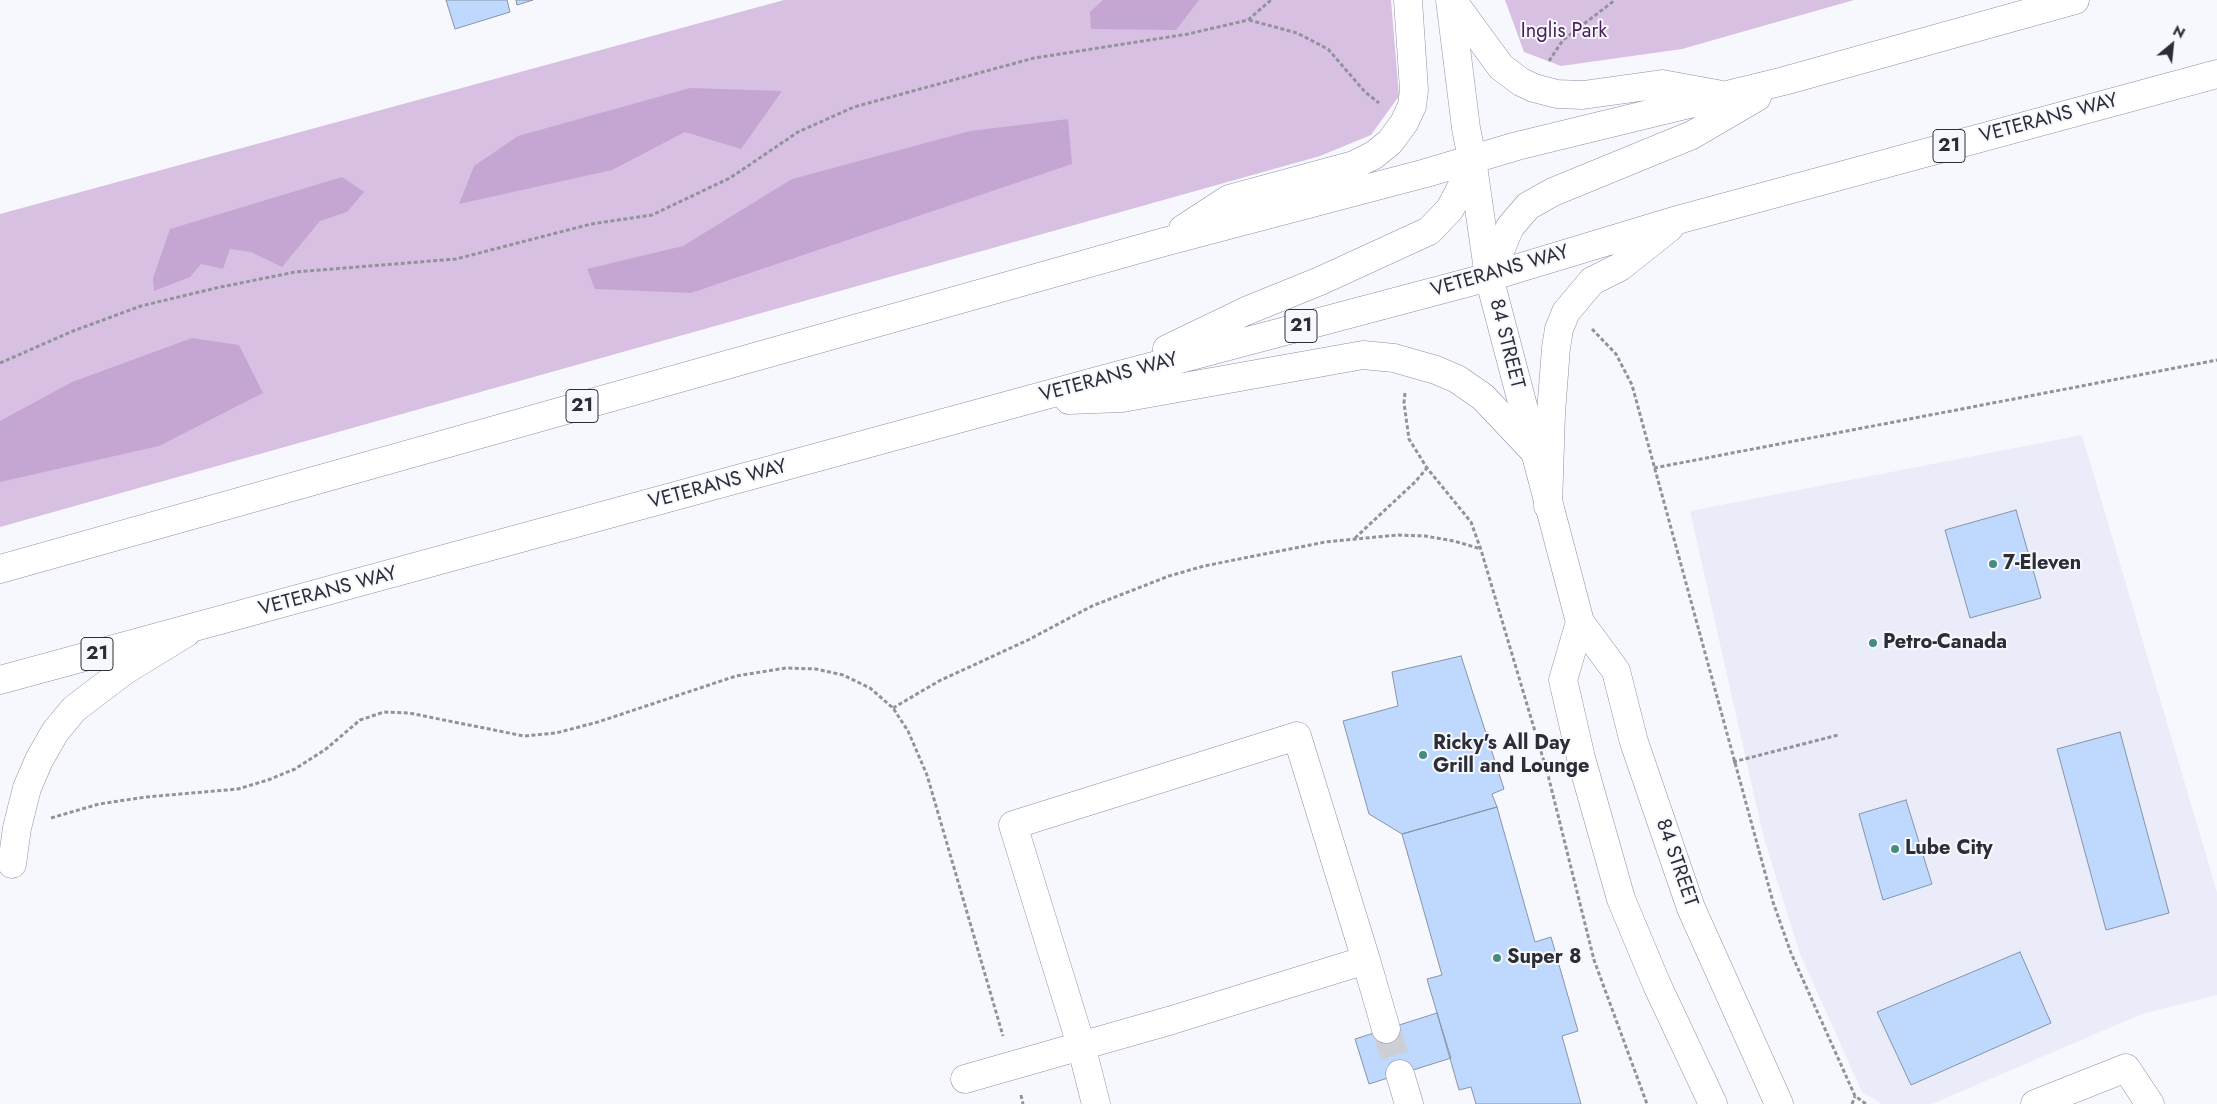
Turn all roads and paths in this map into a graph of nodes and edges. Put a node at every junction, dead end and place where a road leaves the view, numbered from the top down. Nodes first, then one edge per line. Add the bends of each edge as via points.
1 (1271, 0) edge
2 (1408, 0) edge
3 (1451, 0) edge
4 (2075, 0) edge
5 (1248, 20) junction
6 (2217, 74) edge
7 (1784, 80) junction
8 (1726, 96) junction
9 (1404, 124) junction
10 (1472, 159) junction
11 (1681, 219) junction
12 (1164, 242) junction
13 (1489, 277) junction
14 (1566, 312) junction
15 (2217, 360) edge
16 (0, 363) edge
17 (1411, 363) junction
18 (1112, 377) junction
19 (1017, 403) junction
20 (1534, 451) junction
21 (1427, 468) junction
22 (1654, 468) junction
23 (1548, 506) junction
24 (1354, 538) junction
25 (1481, 550) junction
26 (0, 569) edge
27 (1580, 622) junction
28 (194, 628) junction
29 (0, 680) edge
30 (893, 708) junction
31 (1838, 735) dead end
32 (1733, 762) junction
33 (17, 828) junction
34 (0, 851) edge
35 (1366, 960) junction
36 (1386, 1029) tunnel mouth
37 (1082, 1046) junction
38 (1012, 1066) junction
39 (1400, 1074) tunnel mouth
40 (965, 1079) dead end
41 (1855, 1096) junction
42 (1023, 1104) edge
43 (1096, 1104) edge
44 (1409, 1104) edge
45 (1648, 1104) edge
46 (1713, 1104) edge
47 (1779, 1104) edge
48 (1852, 1104) edge
49 (1866, 1104) edge
50 (2035, 1104) edge
51 (2150, 1104) edge

1 - 5 path
2 - 9 main road via 1414,90 1412,106
3 - 8 main road via 1501,67 1534,88 1557,94 1583,95 1662,84
3 - 10 main road, 84 STREET
4 - 7 main road, 21
5 - 9 path via 1297,32 1328,49 1365,92
5 - 16 path via 1188,34 1034,58 854,107 798,132 730,178 652,215 591,224 456,259 295,272 216,288 141,306
6 - 11 main road, VETERANS WAY / 21
7 - 8 main road, 21
7 - 13 main road via 1692,135 1553,192 1528,206 1510,228
8 - 10 main road, 21
9 - 12 main road via 1390,142 1354,165 1229,199
10 - 12 main road, 21
10 - 13 main road, 84 STREET
10 - 18 main road via 1450,209 1429,231 1246,311
11 - 13 main road, VETERANS WAY / 21
11 - 14 main road via 1620,267 1592,281
12 - 26 main road, 21
13 - 18 main road, VETERANS WAY / 21
13 - 20 main road, 84 STREET
14 - 22 path via 1598,333 1616,354 1632,385
14 - 23 main road via 1556,348 1550,413
15 - 22 path
17 - 19 main road via 1363,356 1122,398
17 - 20 main road via 1457,379 1483,397
17 - 21 path via 1404,403 1406,425 1409,439
18 - 19 main road, VETERANS WAY / 21
19 - 28 main road, VETERANS WAY / 21
20 - 23 main road, 84 STREET
21 - 24 path
21 - 25 path via 1471,522
22 - 32 path
23 - 27 main road, 84 STREET
24 - 25 path via 1425,536
24 - 30 path via 1204,566 1144,586 1092,606 939,681
25 - 45 path via 1548,775 1594,960
27 - 46 main road via 1562,680 1581,758 1621,899 1656,986
27 - 47 main road, 84 STREET via 1616,671 1634,742 1691,908
28 - 29 main road, VETERANS WAY / 21
28 - 33 main road via 124,670 74,709 55,732 39,760 27,788
30 - 33 path via 870,688 843,675 816,669 786,668 736,676 556,733 524,736 409,713 384,712 360,720 303,764 238,790 99,804
30 - 38 path via 908,731 927,775
31 - 32 path
32 - 41 path via 1791,953
33 - 34 main road via 12,864
35 - 36 main road
35 - 37 main road
35 - 37 main road via 1297,736 1013,825
37 - 38 main road
37 - 43 main road
38 - 40 main road
38 - 42 path
39 - 44 main road
41 - 48 path
41 - 49 path
50 - 51 main road via 2126,1068

